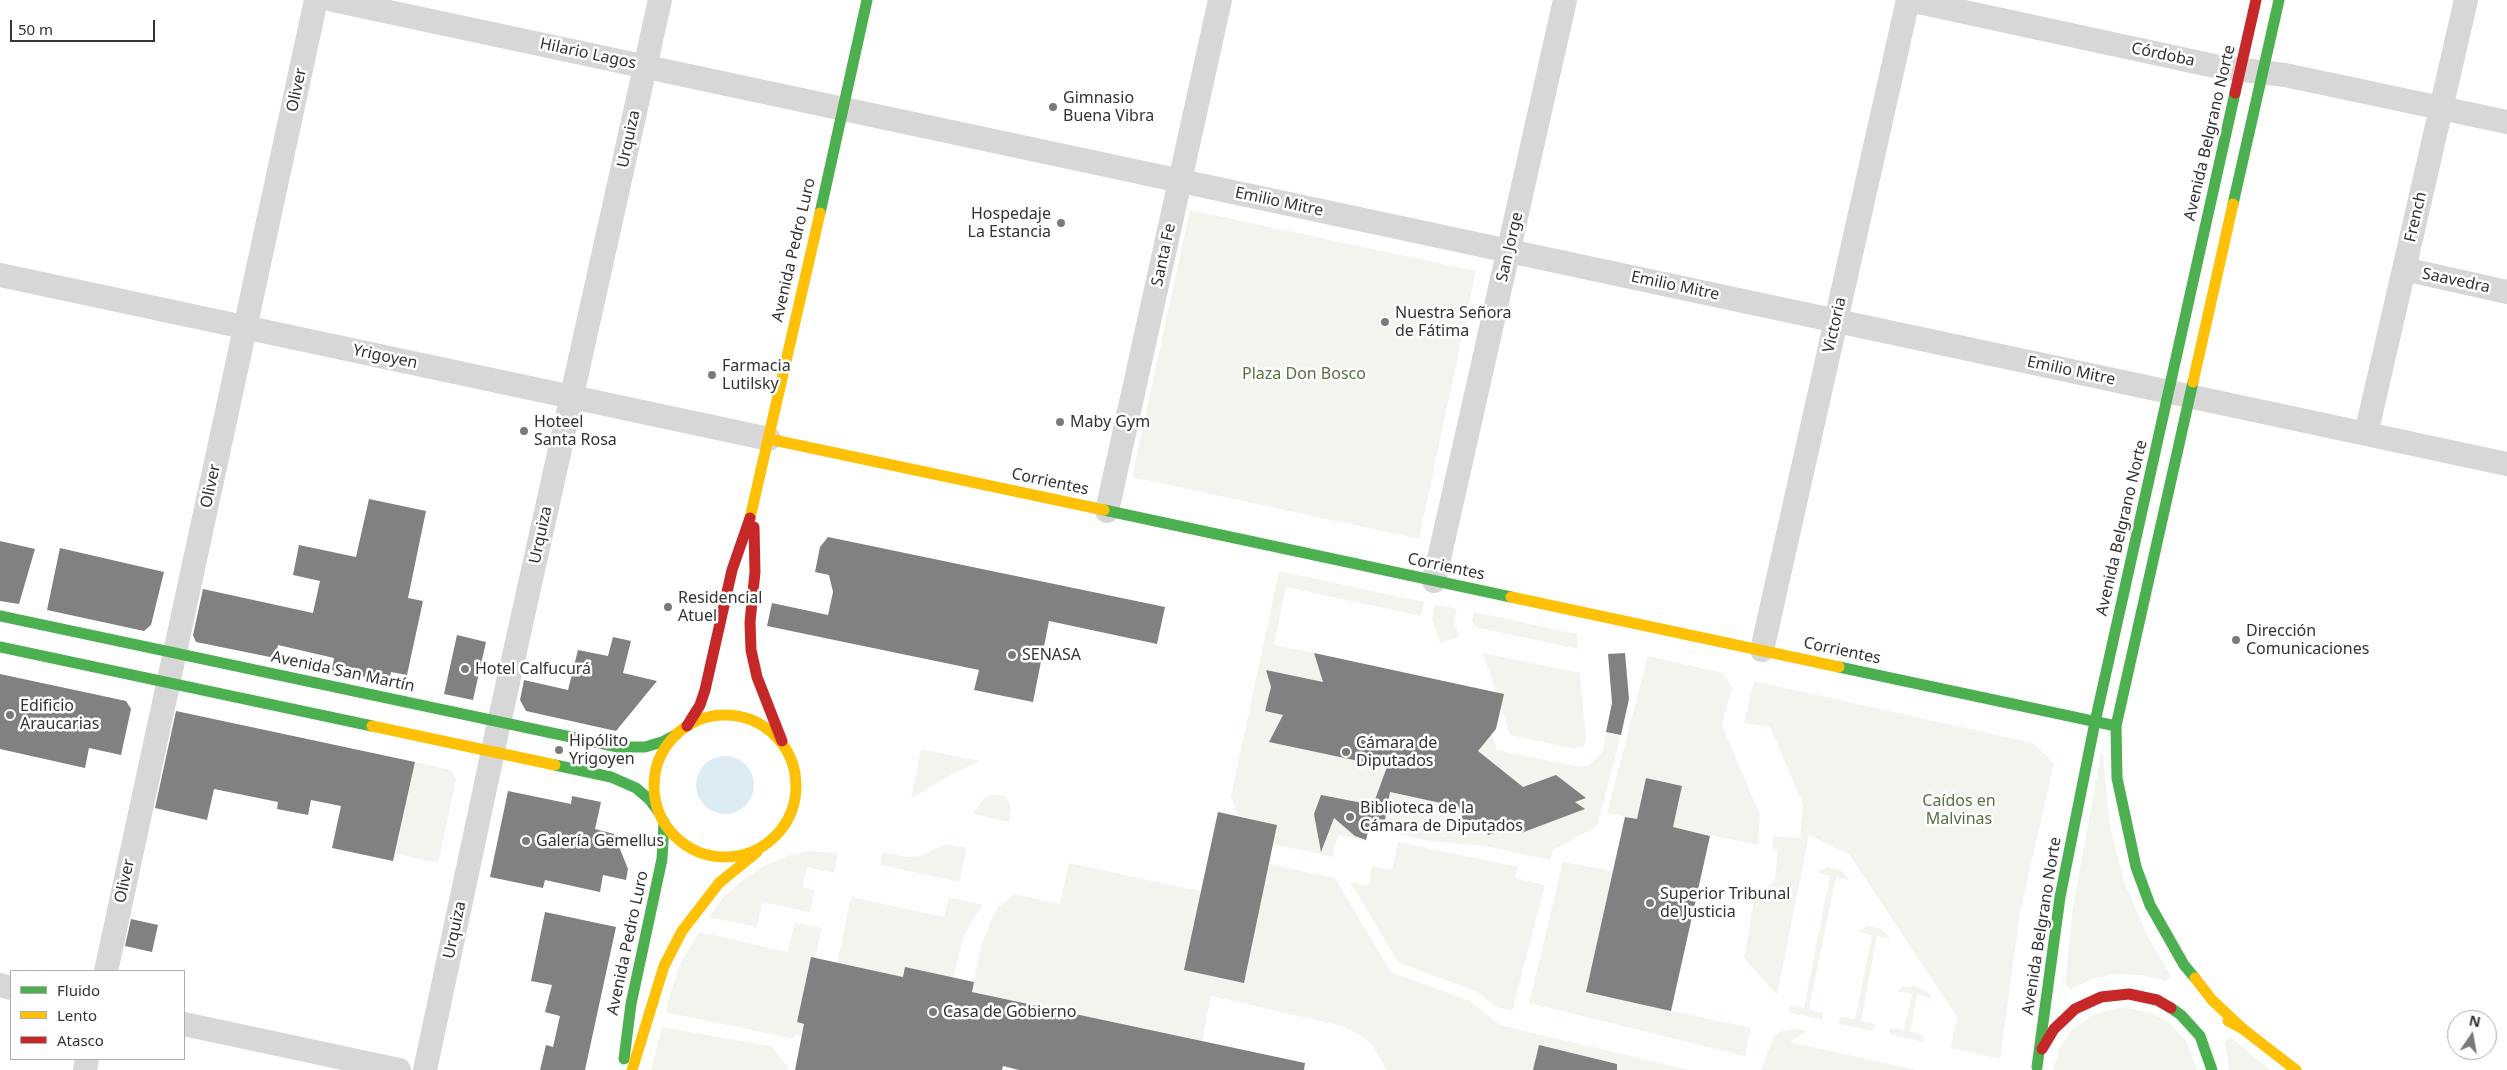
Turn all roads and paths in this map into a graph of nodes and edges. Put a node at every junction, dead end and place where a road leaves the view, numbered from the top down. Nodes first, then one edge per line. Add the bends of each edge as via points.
1 (316, 0) edge
2 (332, 0) edge
3 (660, 0) edge
4 (867, 0) edge
5 (1220, 0) edge
6 (1565, 0) edge
7 (1909, 0) edge
8 (2256, 0) edge
9 (2279, 0) edge
10 (2466, 0) edge
11 (645, 66) junction
12 (2252, 71) junction
13 (843, 108) junction
14 (2441, 108) junction
15 (2507, 122) edge
16 (1180, 180) junction
17 (1509, 251) junction
18 (2404, 269) junction
19 (0, 275) edge
20 (2507, 292) edge
21 (1836, 321) junction
22 (245, 327) junction
23 (2179, 394) junction
24 (572, 397) junction
25 (2366, 434) junction
26 (769, 439) junction
27 (2507, 464) edge
28 (754, 507) junction
29 (1107, 511) junction
30 (1434, 581) junction
31 (0, 616) edge
32 (0, 647) edge
33 (1762, 650) junction
34 (174, 653) junction
35 (168, 683) junction
36 (500, 722) junction
37 (2095, 722) junction
38 (687, 726) junction
39 (2116, 726) junction
40 (677, 734) junction
41 (784, 745) junction
42 (493, 752) junction
43 (658, 811) junction
44 (664, 822) junction
45 (765, 846) junction
46 (2184, 965) junction
47 (106, 970) edge
48 (2143, 996) junction
49 (185, 1024) edge
50 (2243, 1029) junction
51 (2211, 1067) edge
52 (2037, 1068) edge
53 (399, 1070) edge
54 (425, 1070) edge
55 (622, 1070) edge
56 (632, 1070) edge
57 (2296, 1070) edge

1 - 22 street, Oliver
2 - 11 street, Hilario Lagos
3 - 11 street, Urquiza
4 - 13 main road, Avenida Pedro Luro
5 - 16 street, Santa Fe
6 - 17 street, San Jorge
7 - 12 street, Córdoba
7 - 21 street, Victoria
8 - 12 main road, Avenida Belgrano Norte
9 - 12 main road, Avenida Belgrano Norte
10 - 14 street, French
11 - 13 street, Hilario Lagos
11 - 24 street, Urquiza
12 - 14 street, Córdoba
12 - 23 main road, Avenida Belgrano Norte
12 - 23 main road, Avenida Belgrano Norte
13 - 16 street, Emilio Mitre
13 - 26 main road, Avenida Pedro Luro
14 - 15 street, Córdoba
14 - 18 street, French
16 - 17 street, Emilio Mitre
16 - 29 street, Santa Fe
17 - 21 street, Emilio Mitre
17 - 30 street, San Jorge
18 - 20 street, Saavedra
18 - 25 street, French
19 - 22 street, Yrigoyen
21 - 23 street, Emilio Mitre
21 - 33 street, Victoria
22 - 24 street, Yrigoyen
22 - 34 street, Oliver
23 - 25 street, Emilio Mitre
23 - 37 main road, Avenida Belgrano Norte
23 - 39 main road, Avenida Belgrano Norte
24 - 26 street, Yrigoyen
24 - 36 street, Urquiza
25 - 27 street, Emilio Mitre
26 - 28 main road, Avenida Pedro Luro
26 - 29 main road, Corrientes
28 - 38 main road, Avenida Pedro Luro via 732,570 706,690
28 - 41 main road, Avenida Pedro Luro via 751,650 759,683
29 - 30 main road, Corrientes
30 - 33 main road, Corrientes
31 - 34 main road, Avenida San Martín
32 - 35 main road
33 - 37 main road, Corrientes
34 - 35 street, Oliver
34 - 36 main road, Avenida San Martín
35 - 42 main road
35 - 47 street, Oliver
36 - 40 main road, Avenida San Martín via 627,748 654,745
36 - 42 street, Urquiza
37 - 39 main road, Corrientes
37 - 52 main road, Avenida Belgrano Norte via 2062,887
38 - 40 main road
38 - 41 main road via 721,715 745,717 767,728
39 - 46 main road, Avenida Belgrano Norte via 2123,814 2136,867 2158,922
40 - 43 main road via 662,753 658,764 654,788
41 - 45 main road via 794,765 796,799 788,821
42 - 43 main road via 620,780 644,793
42 - 54 street, Urquiza
43 - 44 main road
44 - 45 main road via 679,840 710,855 744,855
44 - 55 main road, Avenida Pedro Luro via 663,853 631,1004
45 - 56 main road via 720,883 682,931 664,966
46 - 48 main road, Avenida Belgrano Norte via 2193,1002
46 - 50 main road, Avenida Belgrano Norte via 2212,1000
48 - 51 main road via 2170,1006 2191,1025 2200,1036
48 - 52 main road via 2101,997 2075,1009 2046,1040
49 - 53 street
50 - 51 main road via 2203,1016
50 - 57 main road

